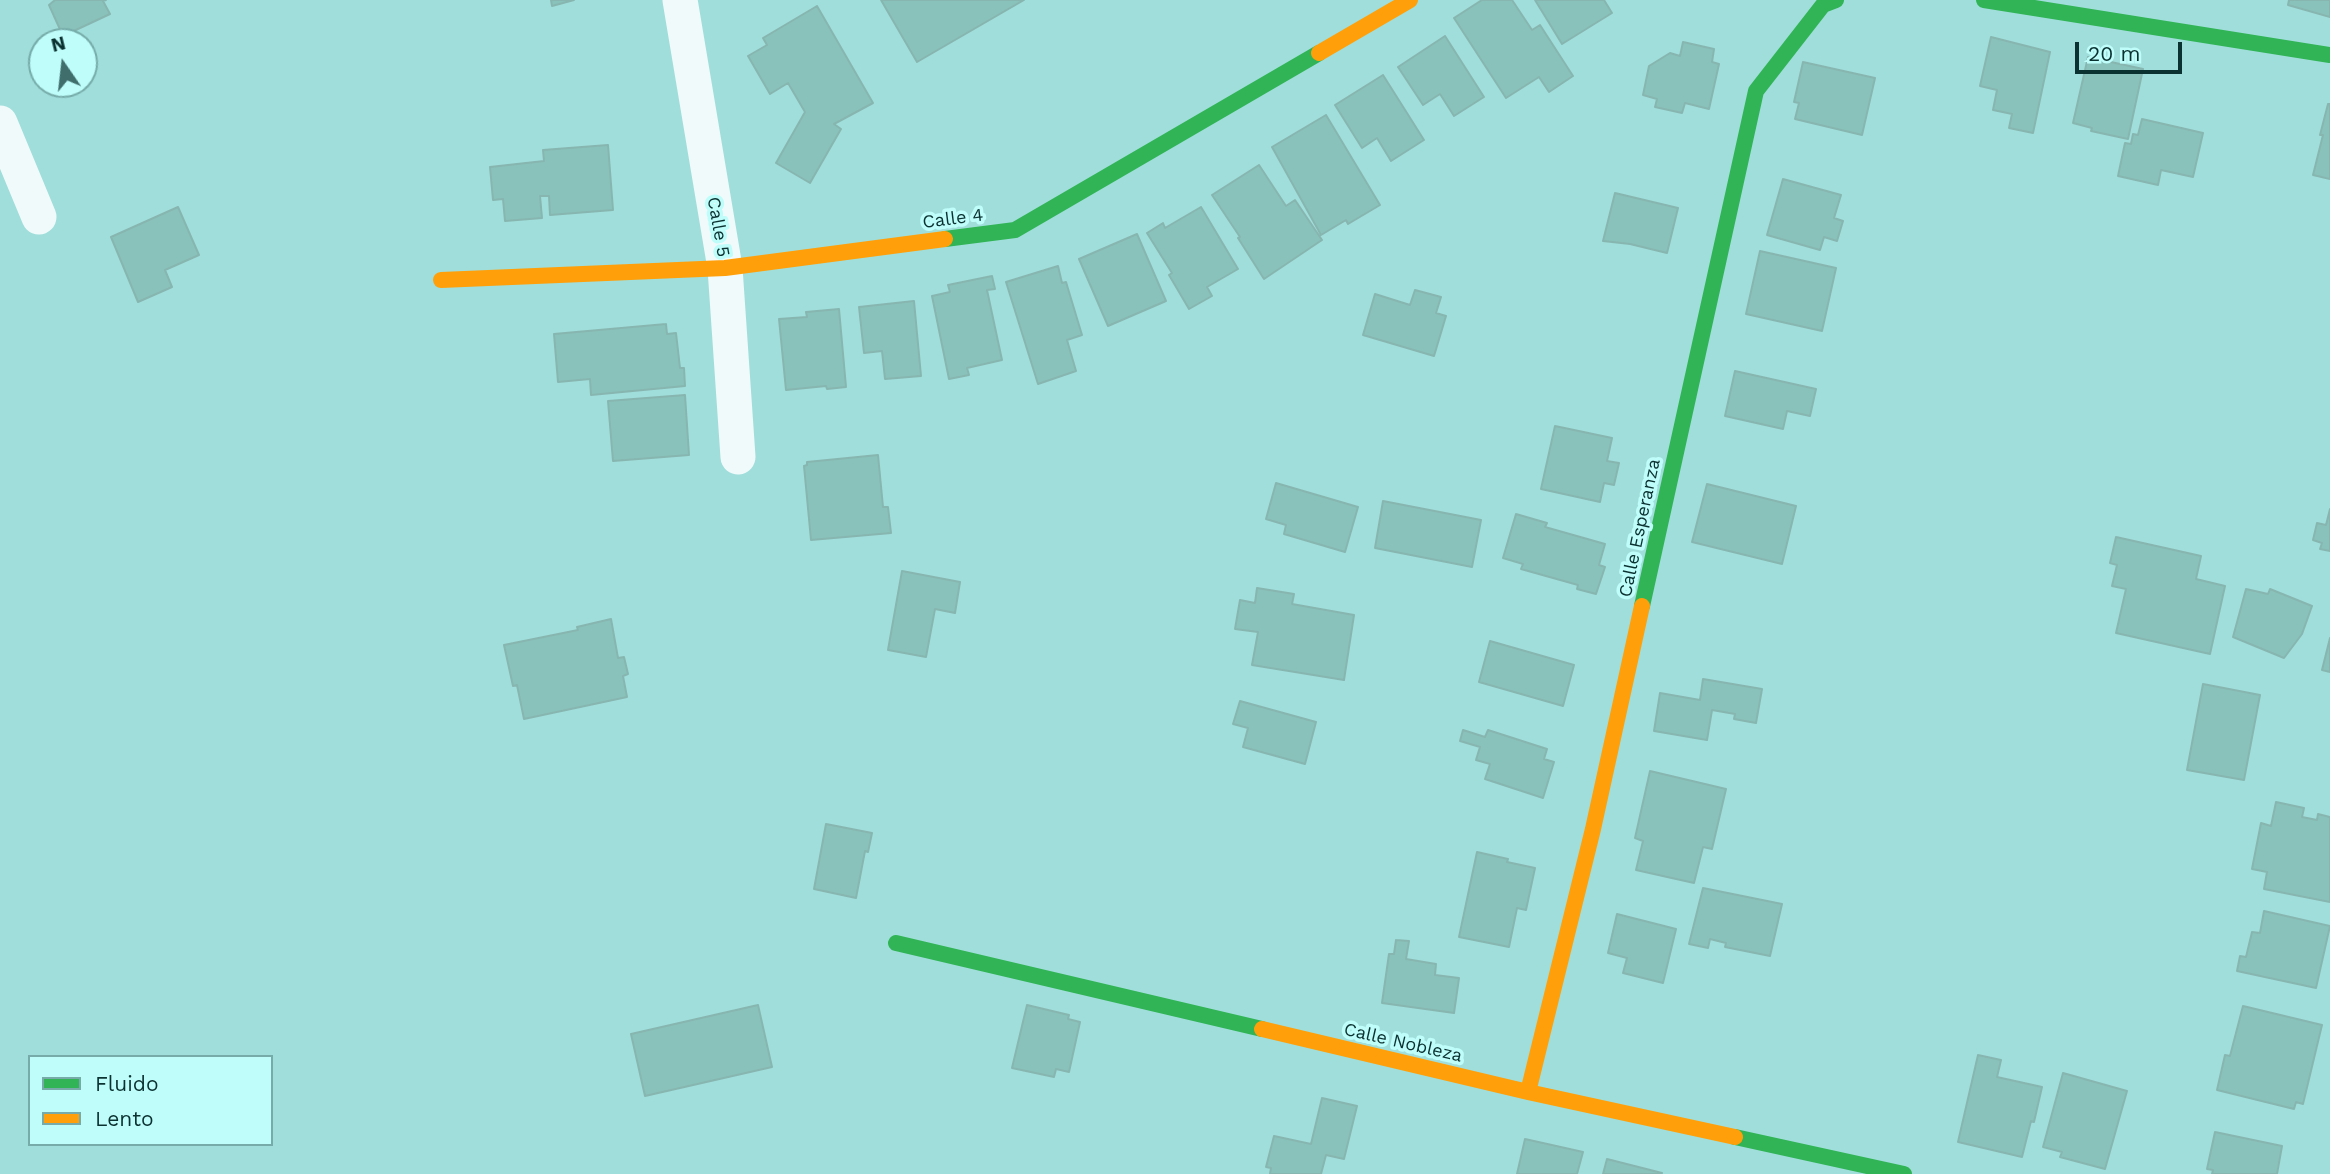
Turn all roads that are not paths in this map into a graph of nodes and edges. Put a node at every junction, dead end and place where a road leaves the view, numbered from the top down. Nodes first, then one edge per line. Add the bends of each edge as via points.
1 (680, 0) edge
2 (1410, 0) edge
3 (1836, 0) edge
4 (1984, 0) edge
5 (2330, 55) edge
6 (0, 123) edge
7 (39, 217) dead end
8 (725, 268) junction
9 (441, 280) dead end
10 (738, 457) dead end
11 (895, 943) dead end
12 (1528, 1091) junction
13 (1904, 1174) edge

1 - 8 street, Calle 5
2 - 8 street, Calle 4 via 1015,230
3 - 12 street, Calle Esperanza via 1823,5 1756,92 1593,830
4 - 5 street
6 - 7 street
8 - 9 street, Calle 4
8 - 10 street, Calle 5
11 - 12 street, Calle Nobleza
12 - 13 street, Calle Nobleza

